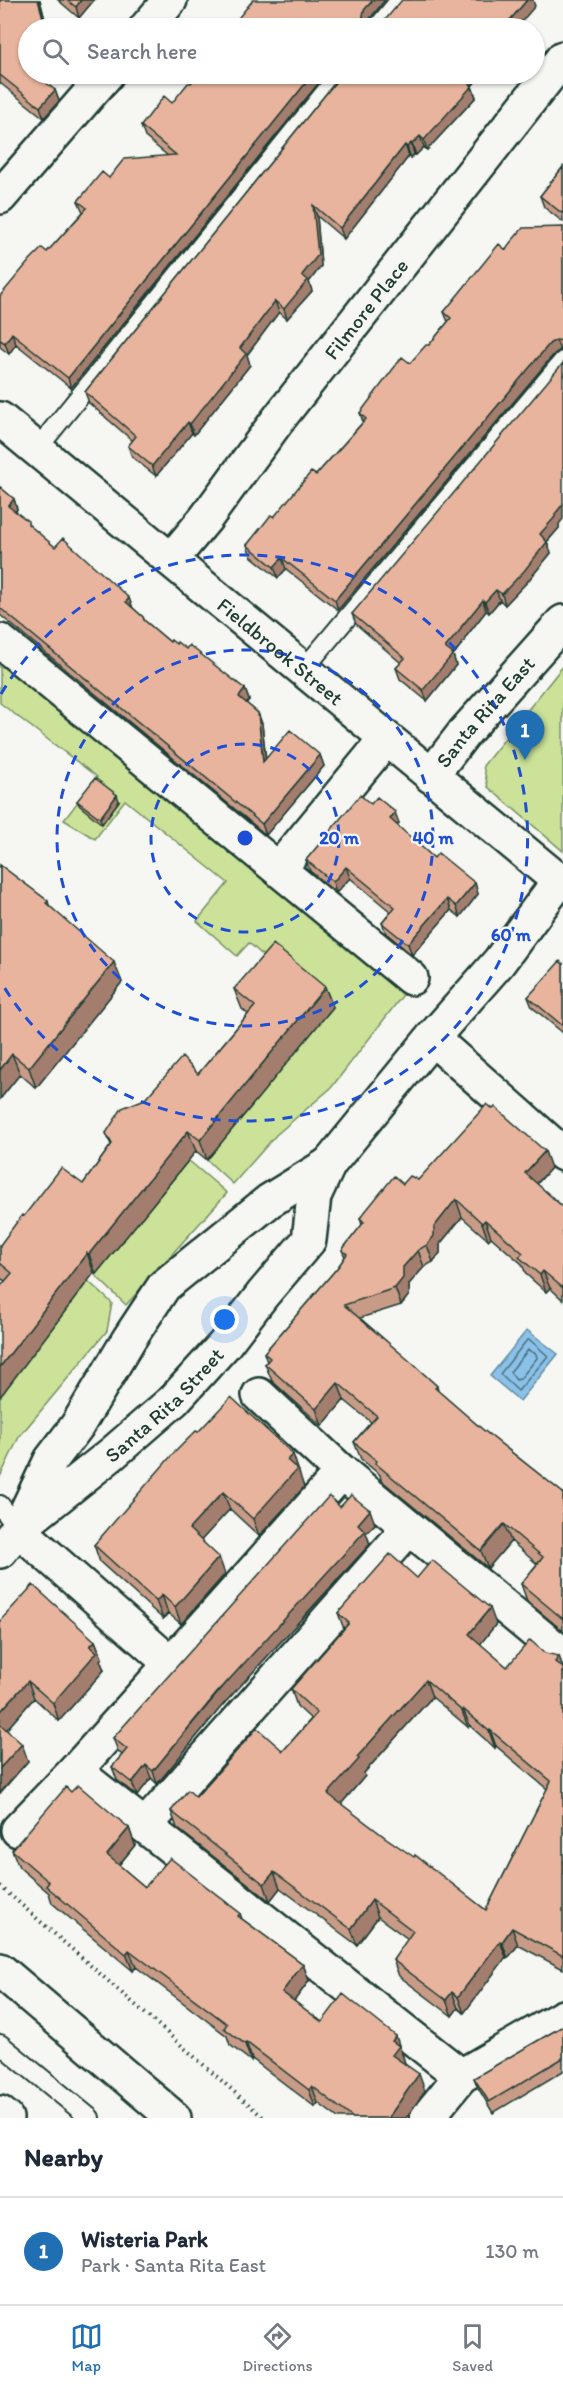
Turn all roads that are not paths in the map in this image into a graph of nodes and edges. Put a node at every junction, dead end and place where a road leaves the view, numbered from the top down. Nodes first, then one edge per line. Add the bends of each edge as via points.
1 (170, 0) edge
2 (400, 0) edge
3 (155, 18) edge
4 (385, 18) edge
5 (563, 58) edge
6 (545, 81) edge
7 (98, 84) edge
8 (332, 84) edge
9 (543, 84) edge
10 (0, 197) edge
11 (563, 362) edge
12 (0, 419) edge
13 (37, 449) junction
14 (171, 560) junction
15 (563, 622) edge
16 (0, 641) edge
17 (303, 670) junction
18 (386, 739) junction
19 (431, 776) junction
20 (279, 868) junction
21 (561, 883) edge
22 (411, 978) dead end
23 (432, 1038) junction
24 (563, 1154) edge
25 (329, 1164) junction
26 (259, 1395) dead end
27 (342, 1472) junction
28 (6, 1528) edge
29 (409, 1528) junction
30 (563, 1655) edge
31 (170, 1662) junction
32 (75, 1770) junction
33 (146, 1825) junction
34 (18, 1830) dead end
35 (0, 1970) edge
36 (563, 2017) edge
37 (0, 2044) edge
38 (461, 2076) junction
39 (0, 2113) edge
40 (6, 2118) edge
41 (90, 2118) edge
42 (174, 2118) edge
43 (427, 2118) edge

1 - 3 street
2 - 4 lane
5 - 6 street, Filmore Place
7 - 10 street
8 - 13 lane
9 - 14 street, Filmore Place
11 - 17 lane
12 - 13 street, Fieldbrook Street
13 - 14 street, Fieldbrook Street
14 - 17 street, Fieldbrook Street
15 - 19 street, Santa Rita East
16 - 20 street
17 - 18 street, Fieldbrook Street
18 - 19 street, Fieldbrook Street
18 - 20 street
19 - 21 street, Fieldbrook Street
20 - 22 street
21 - 23 street, Santa Rita Street
23 - 24 street
23 - 25 street, Santa Rita Street
25 - 28 street, Santa Rita Street via 269,1202 164,1286 77,1426
25 - 28 street, Santa Rita Street via 314,1196 309,1240 225,1345 174,1400 113,1453
26 - 27 street
27 - 29 street
27 - 31 street
28 - 31 street
29 - 30 street
29 - 33 street
31 - 32 street
32 - 33 street
32 - 34 street
33 - 38 street
35 - 42 street
36 - 38 street
37 - 41 lane
38 - 43 street
39 - 40 street

